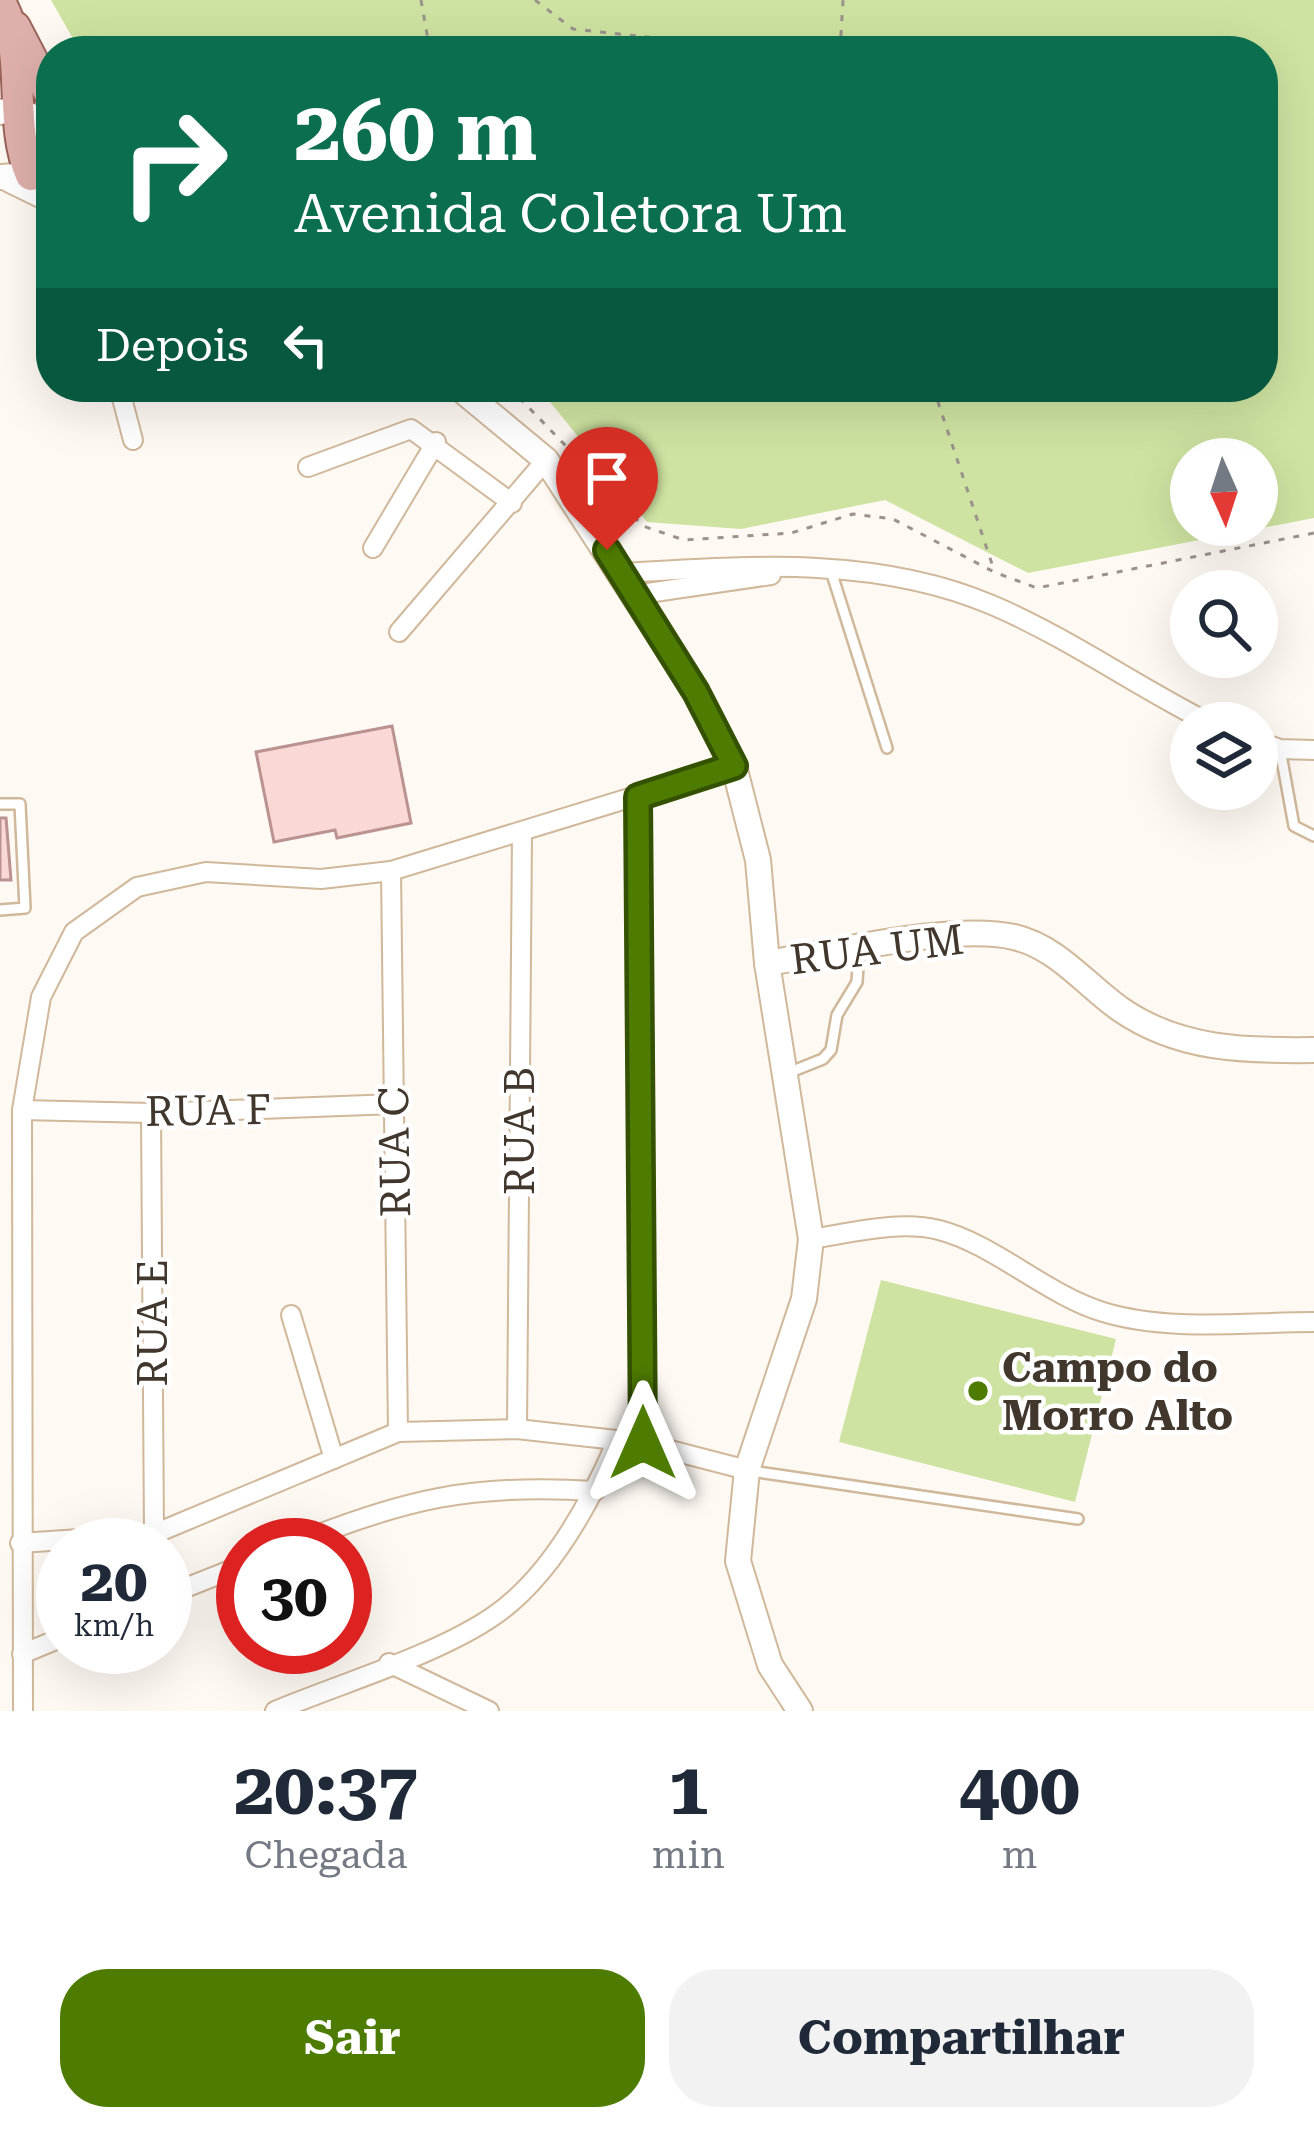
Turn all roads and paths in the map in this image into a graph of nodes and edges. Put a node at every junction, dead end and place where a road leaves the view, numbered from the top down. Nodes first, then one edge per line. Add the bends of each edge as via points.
1 (421, 0) edge
2 (536, 0) edge
3 (843, 0) edge
4 (5, 12) edge
5 (427, 36) edge
6 (638, 36) edge
7 (841, 36) edge
8 (36, 69) edge
9 (8, 110) edge
10 (28, 167) edge
11 (123, 402) edge
12 (476, 402) edge
13 (523, 402) edge
14 (938, 402) edge
15 (133, 440) dead end
16 (436, 442) junction
17 (546, 460) junction
18 (308, 466) dead end
19 (512, 503) junction
20 (1314, 533) edge
21 (373, 548) dead end
22 (830, 568) junction
23 (994, 572) junction
24 (628, 584) junction
25 (398, 632) dead end
26 (1171, 702) edge
27 (887, 748) dead end
28 (1280, 749) joint
29 (1314, 750) edge
30 (734, 766) junction
31 (638, 797) junction
32 (0, 804) edge
33 (522, 834) junction
34 (1314, 836) edge
35 (391, 871) junction
36 (0, 910) edge
37 (859, 949) junction
38 (767, 963) junction
39 (1314, 1050) edge
40 (785, 1074) junction
41 (395, 1105) junction
42 (22, 1110) junction
43 (151, 1113) junction
44 (811, 1239) junction
45 (291, 1315) dead end
46 (1314, 1322) edge
47 (517, 1429) junction
48 (398, 1432) junction
49 (616, 1443) junction
50 (643, 1443) junction
51 (334, 1459) junction
52 (747, 1470) junction
53 (596, 1491) junction
54 (154, 1518) edge
55 (192, 1518) edge
56 (367, 1518) edge
57 (1078, 1519) dead end
58 (36, 1542) edge
59 (20, 1543) junction
60 (36, 1648) edge
61 (22, 1654) junction
62 (389, 1663) junction
63 (798, 1710) edge
64 (23, 1711) edge
65 (275, 1711) edge
66 (489, 1711) edge

1 - 5 path
2 - 6 path via 573,29
3 - 7 path
4 - 8 main road
4 - 9 main road
9 - 10 main road
11 - 15 street
12 - 17 street
13 - 23 path via 643,526 684,540 791,533 853,514 893,519
14 - 23 path
16 - 18 street via 411,429
16 - 19 street
16 - 21 street
17 - 19 street
17 - 24 street
19 - 25 street
20 - 23 path via 1037,588
22 - 24 street
22 - 26 street via 928,582 994,605
22 - 27 lane
24 - 30 street
28 - 29 street
28 - 34 lane via 1294,826
30 - 31 street
30 - 38 street via 758,860
31 - 33 street
31 - 50 street
32 - 36 lane via 20,804 25,908
33 - 35 street
33 - 47 street, RUA B
35 - 41 street, RUA C
35 - 42 street via 321,879 206,872 137,887 74,932 41,997
37 - 38 street, RUA UM
37 - 39 street, RUA UM via 968,934 1012,937 1044,948 1172,1039
37 - 40 lane via 857,982 830,1050
38 - 40 street
40 - 44 street
41 - 43 street, RUA F
41 - 48 street, RUA C
42 - 43 street, RUA F
42 - 59 street
43 - 54 street, RUA E
44 - 46 street via 940,1230 1058,1296 1141,1321
44 - 52 street via 804,1299
45 - 51 street
47 - 48 street
47 - 49 street
48 - 51 street
49 - 50 street
49 - 53 street
50 - 52 street
51 - 55 street
52 - 57 lane
52 - 63 street via 738,1561 770,1665
53 - 56 street via 515,1486 423,1498
53 - 62 street via 527,1589 494,1616
58 - 59 street
59 - 61 street
60 - 61 street
61 - 64 street
62 - 65 street
62 - 66 street

